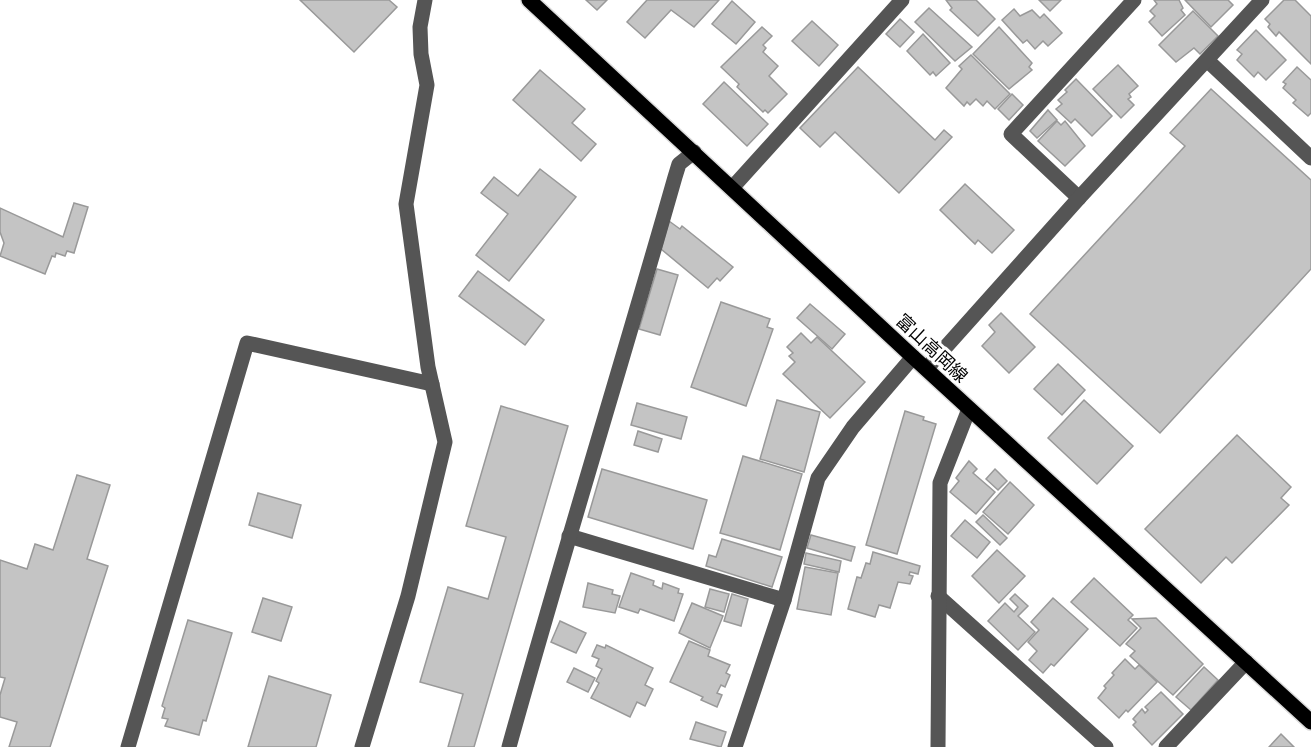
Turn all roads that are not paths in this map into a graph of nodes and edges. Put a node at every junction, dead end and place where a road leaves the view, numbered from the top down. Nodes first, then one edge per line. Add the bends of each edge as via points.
1 (426, 0) edge
2 (531, 0) edge
3 (902, 0) edge
4 (1134, 0) edge
5 (1262, 0) edge
6 (1208, 61) junction
7 (694, 152) junction
8 (1311, 158) edge
9 (732, 188) junction
10 (1079, 198) junction
11 (913, 357) junction
12 (927, 368) junction
13 (432, 384) junction
14 (969, 409) junction
15 (569, 536) junction
16 (939, 596) junction
17 (784, 600) junction
18 (1246, 662) junction
19 (1311, 722) edge
20 (128, 747) edge
21 (362, 747) edge
22 (509, 747) edge
23 (735, 747) edge
24 (938, 747) edge
25 (1106, 747) edge
26 (1166, 747) edge

1 - 13 street via 420,27 428,85 406,204
2 - 7 main road, 富山高岡線
3 - 9 street
4 - 10 street via 1011,134
5 - 6 street
6 - 8 street
6 - 10 street
7 - 9 main road, 富山高岡線
7 - 15 street via 679,164
9 - 11 main road, 富山高岡線
10 - 12 street
11 - 12 main road, 富山高岡線
11 - 17 street via 853,427 818,478
12 - 14 main road, 富山高岡線
13 - 20 street via 247,343
13 - 21 street via 445,442 408,596
14 - 16 street via 940,483
14 - 18 main road, 富山高岡線
15 - 17 street
15 - 22 street
16 - 24 street
16 - 25 street
17 - 23 street
18 - 19 main road, 富山高岡線
18 - 26 street

